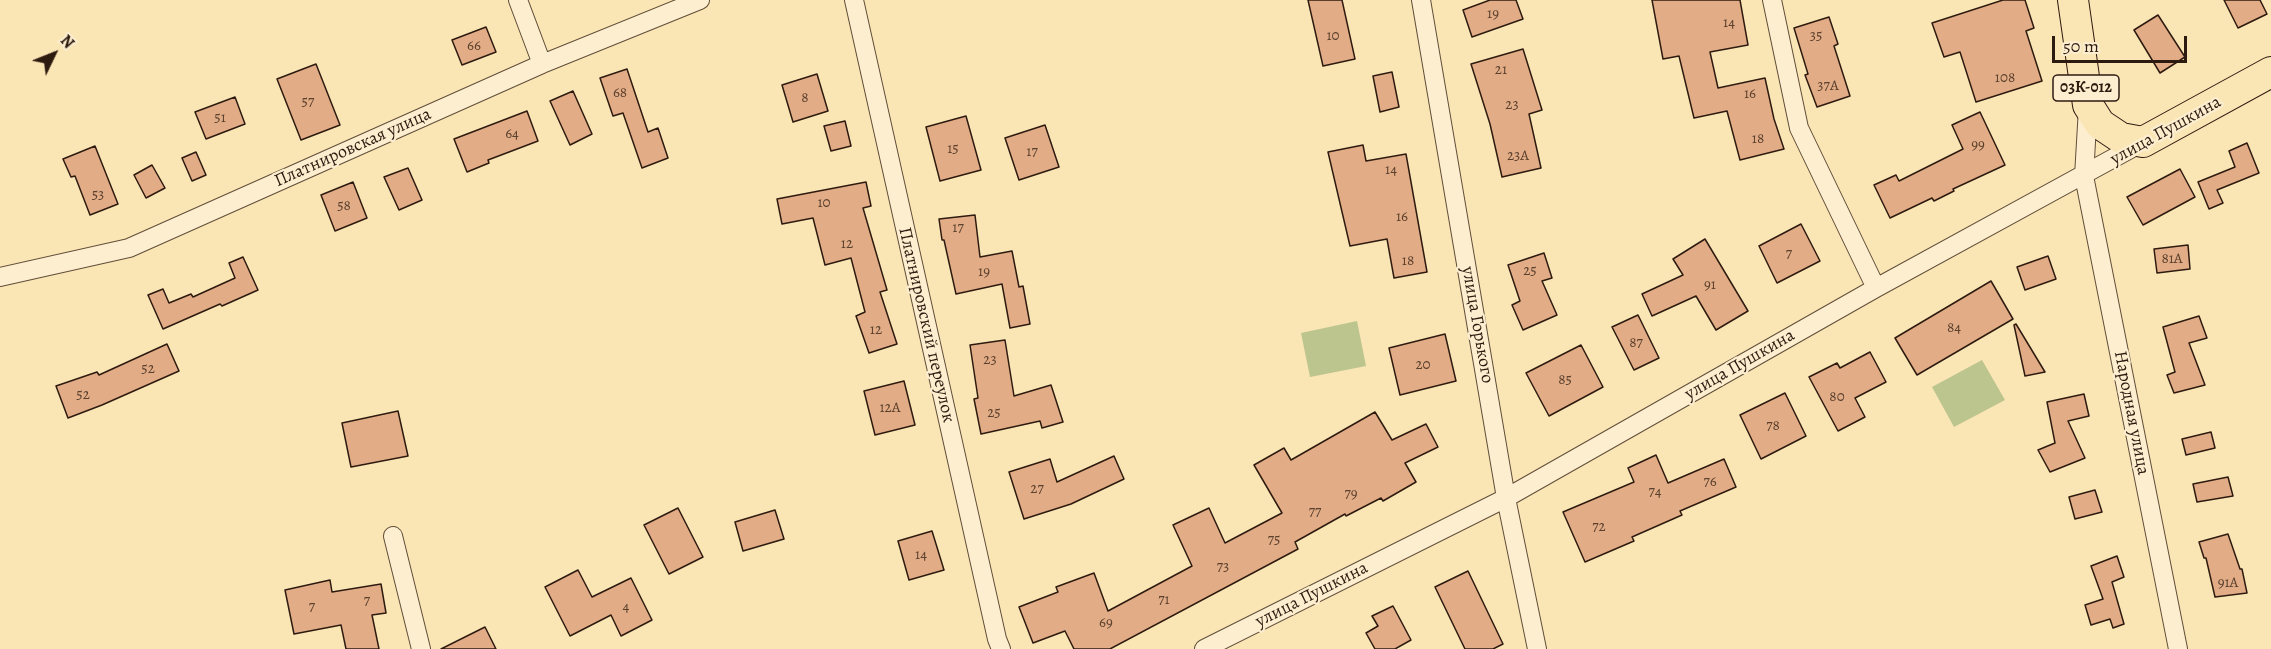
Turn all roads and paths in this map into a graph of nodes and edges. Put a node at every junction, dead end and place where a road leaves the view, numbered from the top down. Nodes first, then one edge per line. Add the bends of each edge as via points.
1 (518, 0) edge
2 (700, 0) edge
3 (854, 0) edge
4 (1421, 0) edge
5 (1772, 0) edge
6 (2073, 0) edge
7 (542, 64) junction
8 (2271, 72) edge
9 (2088, 105) junction
10 (2144, 142) junction
11 (2084, 176) junction
12 (0, 277) edge
13 (1876, 288) junction
14 (1506, 498) junction
15 (393, 536) dead end
16 (421, 649) edge
17 (1001, 649) edge
18 (1204, 649) edge
19 (1537, 649) edge
20 (2178, 649) edge

1 - 7 street
2 - 7 street, Платнировская улица
3 - 17 street, Платнировский переулок
4 - 14 street, улица Горького
5 - 13 street via 1799,128
6 - 9 main road, 03К-012
7 - 12 street, Платнировская улица via 129,248
8 - 10 main road, улица Пушкина
9 - 10 main road, 03К-012 via 2100,124 2121,138
9 - 11 street, Народная улица
10 - 11 street, улица Пушкина
11 - 13 street, улица Пушкина
11 - 20 street, Народная улица
13 - 14 street, улица Пушкина
14 - 18 street, улица Пушкина
14 - 19 street, улица Горького
15 - 16 street

